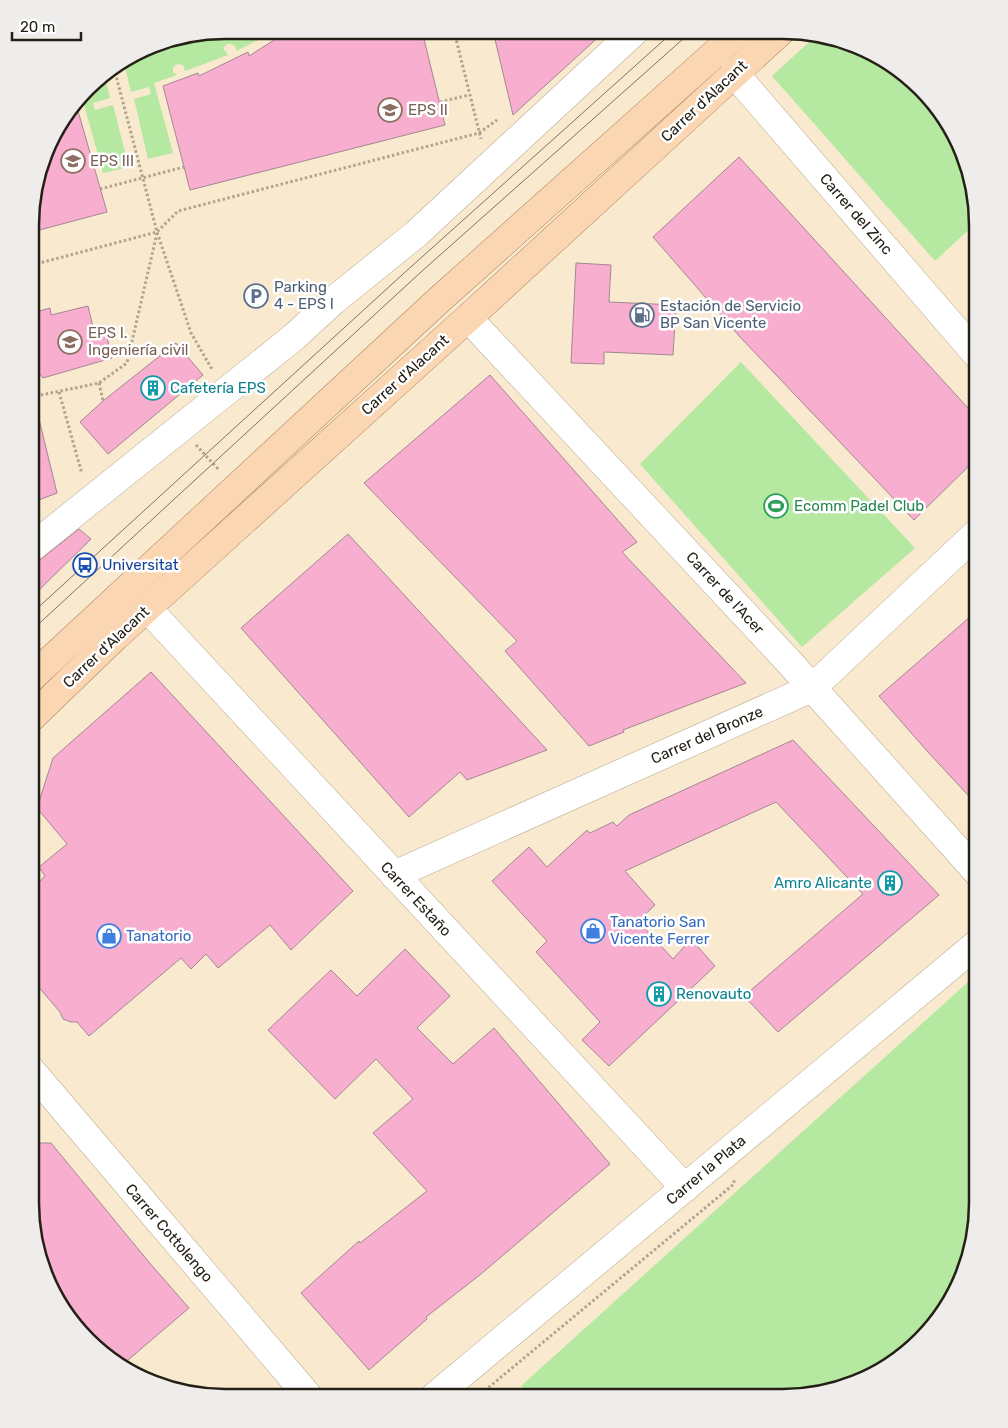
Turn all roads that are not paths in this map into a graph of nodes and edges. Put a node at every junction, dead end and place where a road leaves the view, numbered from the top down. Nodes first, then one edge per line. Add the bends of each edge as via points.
1 (626, 39) edge
2 (731, 39) edge
3 (772, 39) edge
4 (734, 73) junction
5 (468, 318) junction
6 (969, 346) edge
7 (969, 540) edge
8 (39, 542) edge
9 (148, 609) junction
10 (39, 671) edge
11 (812, 688) junction
12 (39, 710) edge
13 (969, 863) edge
14 (394, 875) junction
15 (969, 951) edge
16 (40, 1098) edge
17 (685, 1188) junction
18 (302, 1389) edge
19 (444, 1389) edge

1 - 8 street via 416,234 280,349
2 - 10 main road, Carrer d'Alacant via 448,292
3 - 4 main road, Carrer d'Alacant
4 - 5 main road, Carrer d'Alacant
4 - 6 street, Carrer del Zinc
5 - 9 main road, Carrer d'Alacant
5 - 11 street, Carrer de l'Acer
7 - 11 street, Carrer del Bronze
9 - 12 main road, Carrer d'Alacant
9 - 14 street, Carrer Estaño
11 - 13 street, Carrer de l'Acer
11 - 14 street, Carrer del Bronze
14 - 17 street, Carrer Estaño
15 - 17 street, Carrer la Plata
16 - 18 street, Carrer Cottolengo
17 - 19 street, Carrer la Plata

